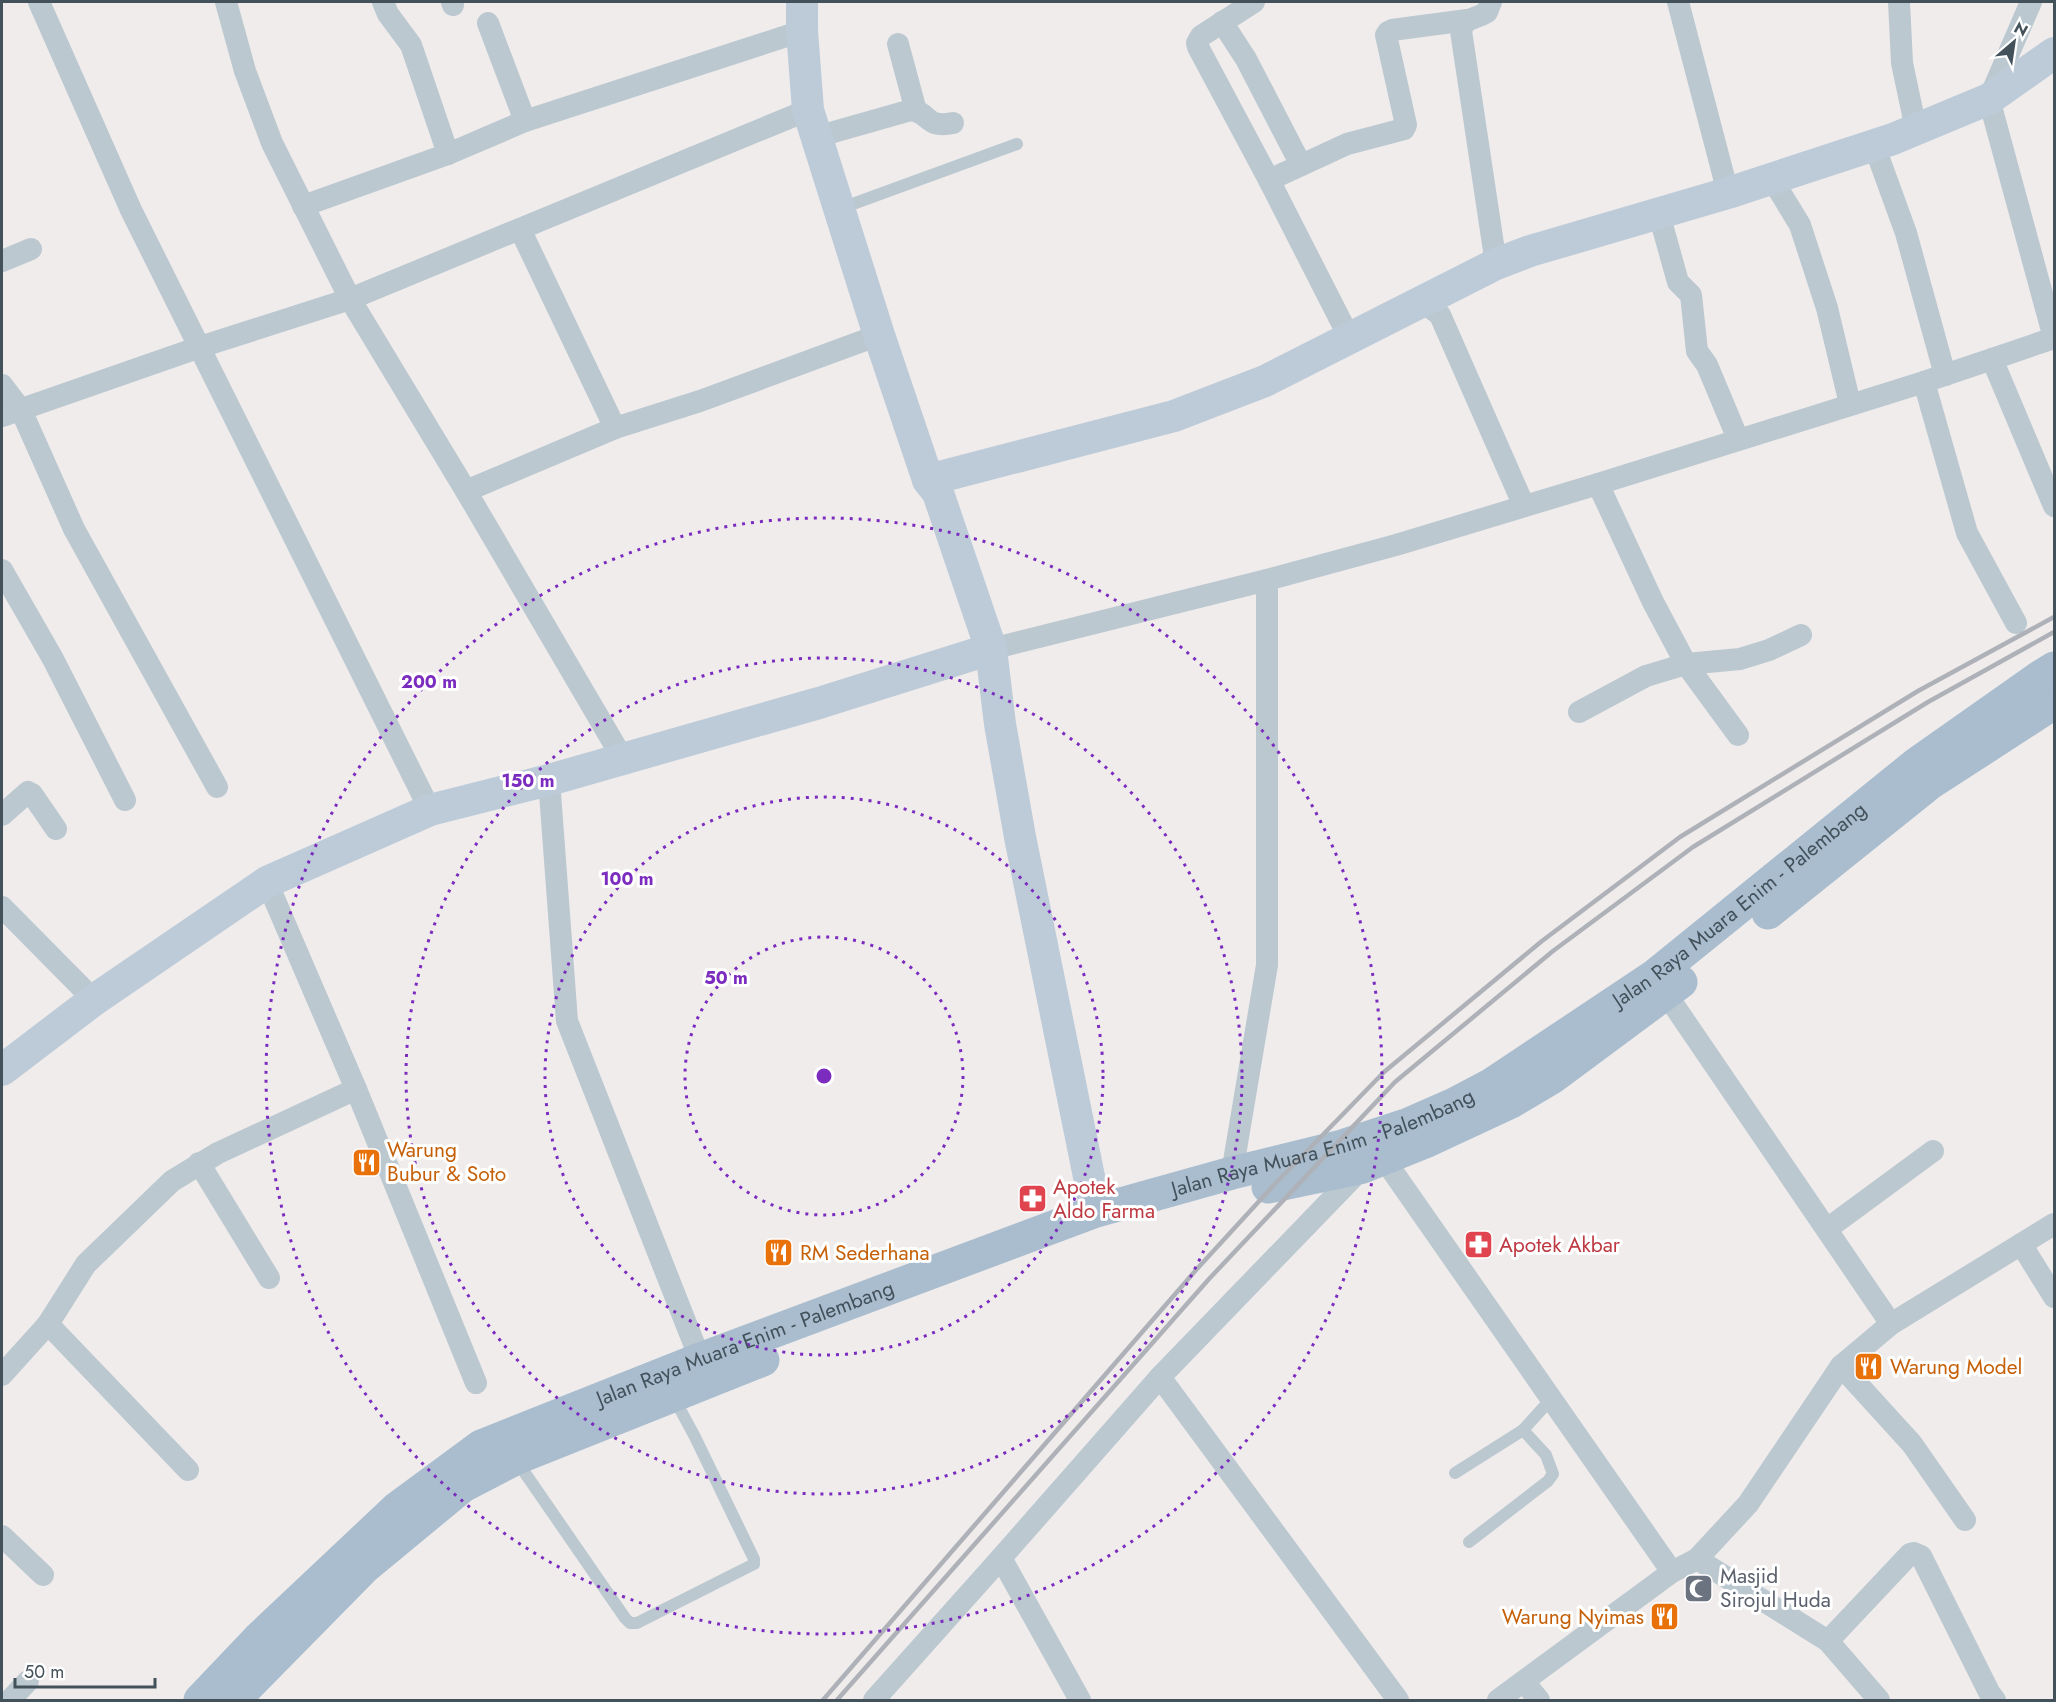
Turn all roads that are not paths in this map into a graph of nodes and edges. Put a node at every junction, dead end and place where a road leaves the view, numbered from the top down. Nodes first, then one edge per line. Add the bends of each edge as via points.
1 (39, 2) edge
2 (226, 2) edge
3 (383, 2) edge
4 (1254, 2) edge
5 (1491, 2) edge
6 (1678, 2) edge
7 (1899, 2) edge
8 (2031, 2) edge
9 (802, 16) edge
10 (1467, 20) junction
11 (1222, 22) junction
12 (488, 23) dead end
13 (898, 44) dead end
14 (2055, 53) edge
15 (1989, 99) junction
16 (916, 111) junction
17 (525, 121) junction
18 (952, 123) dead end
19 (812, 124) junction
20 (1916, 129) junction
21 (1017, 144) dead end
22 (1874, 145) junction
23 (448, 154) junction
24 (1302, 165) junction
25 (1772, 179) junction
26 (1269, 180) junction
27 (1728, 194) junction
28 (303, 206) junction
29 (838, 209) junction
30 (1659, 214) junction
31 (520, 230) junction
32 (32, 249) dead end
33 (2, 261) edge
34 (1496, 264) junction
35 (350, 299) junction
36 (1423, 302) junction
37 (879, 335) junction
38 (2055, 338) edge
39 (1350, 339) junction
40 (200, 347) junction
41 (1992, 359) junction
42 (1945, 375) junction
43 (1923, 382) junction
44 (2, 385) edge
45 (1850, 404) junction
46 (11, 413) edge
47 (615, 428) junction
48 (1738, 439) junction
49 (928, 480) junction
50 (1598, 484) junction
51 (466, 491) junction
52 (1524, 506) junction
53 (2055, 506) edge
54 (2, 570) edge
55 (1267, 580) junction
56 (2016, 622) dead end
57 (1801, 635) dead end
58 (991, 649) junction
59 (1686, 664) junction
60 (2051, 686) edge
61 (1579, 712) dead end
62 (1738, 735) dead end
63 (623, 759) junction
64 (549, 780) junction
65 (217, 787) dead end
66 (125, 800) dead end
67 (430, 810) junction
68 (2, 816) edge
69 (56, 828) dead end
70 (267, 882) junction
71 (2, 907) edge
72 (1660, 985) junction
73 (94, 1000) junction
74 (2, 1070) edge
75 (356, 1089) junction
76 (1933, 1151) dead end
77 (199, 1163) junction
78 (1374, 1163) junction
79 (1232, 1173) junction
80 (1096, 1210) junction
81 (2055, 1224) edge
82 (1827, 1229) junction
83 (2021, 1244) junction
84 (269, 1278) dead end
85 (2055, 1297) edge
86 (48, 1324) junction
87 (1891, 1324) junction
88 (700, 1359) junction
89 (1841, 1366) junction
90 (2, 1375) edge
91 (1160, 1377) junction
92 (476, 1383) dead end
93 (672, 1395) junction
94 (1551, 1398) junction
95 (1523, 1430) junction
96 (515, 1459) junction
97 (188, 1470) dead end
98 (1455, 1473) dead end
99 (1965, 1520) dead end
100 (2, 1536) edge
101 (1468, 1542) dead end
102 (1001, 1558) junction
103 (1697, 1559) junction
104 (1672, 1572) junction
105 (44, 1575) dead end
106 (1828, 1641) junction
107 (28, 1681) dead end
108 (1524, 1682) junction
109 (10, 1701) edge
110 (200, 1701) edge
111 (234, 1701) edge
112 (874, 1701) edge
113 (1080, 1701) edge
114 (1398, 1701) edge
115 (1498, 1701) edge
116 (1539, 1701) edge
117 (1879, 1701) edge
118 (1995, 1701) edge

1 - 40 street via 131,210
2 - 28 street via 245,71 272,143
3 - 23 street via 411,45
4 - 11 street
5 - 10 street via 1487,12
6 - 27 street
7 - 20 street via 1902,63
8 - 15 street
9 - 17 street
9 - 19 street
10 - 24 street via 1389,31 1386,34 1406,128 1347,144
10 - 34 street via 1461,31
11 - 24 street
11 - 26 street via 1201,36 1198,47
12 - 17 street
13 - 16 street
14 - 15 street
15 - 20 street
15 - 38 street
16 - 18 street via 934,124
16 - 19 street
17 - 23 street
19 - 29 street
19 - 31 street
20 - 22 street
21 - 29 lane
22 - 25 street
22 - 42 street via 1906,232
23 - 28 street
24 - 26 street
25 - 27 street
25 - 45 street via 1800,225 1827,309
26 - 39 street
27 - 30 street
28 - 35 street
29 - 37 street
30 - 34 street
30 - 48 street via 1678,282 1691,295 1697,351 1707,365
31 - 35 street
31 - 47 street
32 - 33 street
34 - 36 street
35 - 40 street
35 - 51 street
36 - 39 street
36 - 52 street via 1440,315
37 - 47 street
37 - 49 street
38 - 41 street
39 - 49 street via 1265,381 1174,416
40 - 46 street
40 - 67 street
41 - 42 street
41 - 53 street
42 - 43 street
43 - 45 street
43 - 56 street via 1966,533
44 - 46 street
45 - 48 street
46 - 65 street
47 - 51 street
48 - 50 street
49 - 58 street via 939,493
50 - 52 street
50 - 59 street
51 - 63 street
52 - 55 street
54 - 66 street via 53,659
55 - 58 street
55 - 79 street via 1267,965
57 - 59 street via 1740,659
58 - 63 street
58 - 80 street via 1020,837
59 - 61 street via 1646,676
59 - 62 street
60 - 72 main road, Jalan Raya Muara Enim - Palembang via 1929,784
63 - 64 street
64 - 67 street
64 - 88 street via 567,1021
67 - 70 street
68 - 69 street via 28,792
70 - 73 street
70 - 75 street
71 - 73 street
72 - 78 main road, Jalan Raya Muara Enim - Palembang via 1553,1077 1511,1102
72 - 79 main road, Jalan Raya Muara Enim - Palembang via 1454,1104 1342,1146
72 - 82 street
73 - 74 street
75 - 77 street
75 - 92 street
76 - 82 street
77 - 84 street
77 - 86 street via 172,1181 86,1264
78 - 91 street
78 - 93 main road, Jalan Raya Muara Enim - Palembang via 1185,1206 1102,1231
78 - 94 street
79 - 80 main road, Jalan Raya Muara Enim - Palembang
80 - 88 main road, Jalan Raya Muara Enim - Palembang
81 - 83 street
82 - 87 street
83 - 85 street
83 - 87 street
86 - 90 street
86 - 97 street
87 - 89 street
88 - 110 main road, Jalan Raya Muara Enim - Palembang via 481,1446 397,1508 258,1639
89 - 99 street via 1912,1444
89 - 103 street via 1748,1504
91 - 102 street
91 - 114 street
93 - 96 main road, Jalan Raya Muara Enim - Palembang
93 - 96 lane via 754,1564 637,1623 625,1618
94 - 95 lane
94 - 104 street
95 - 98 lane
95 - 101 lane via 1546,1455 1553,1474
96 - 111 main road, Jalan Raya Muara Enim - Palembang via 463,1486 365,1567
100 - 105 street
102 - 112 street
102 - 113 street
103 - 104 street
103 - 106 street
104 - 108 street
106 - 117 street
106 - 118 street via 1914,1552 1921,1556
107 - 109 street
108 - 115 street
108 - 116 street

